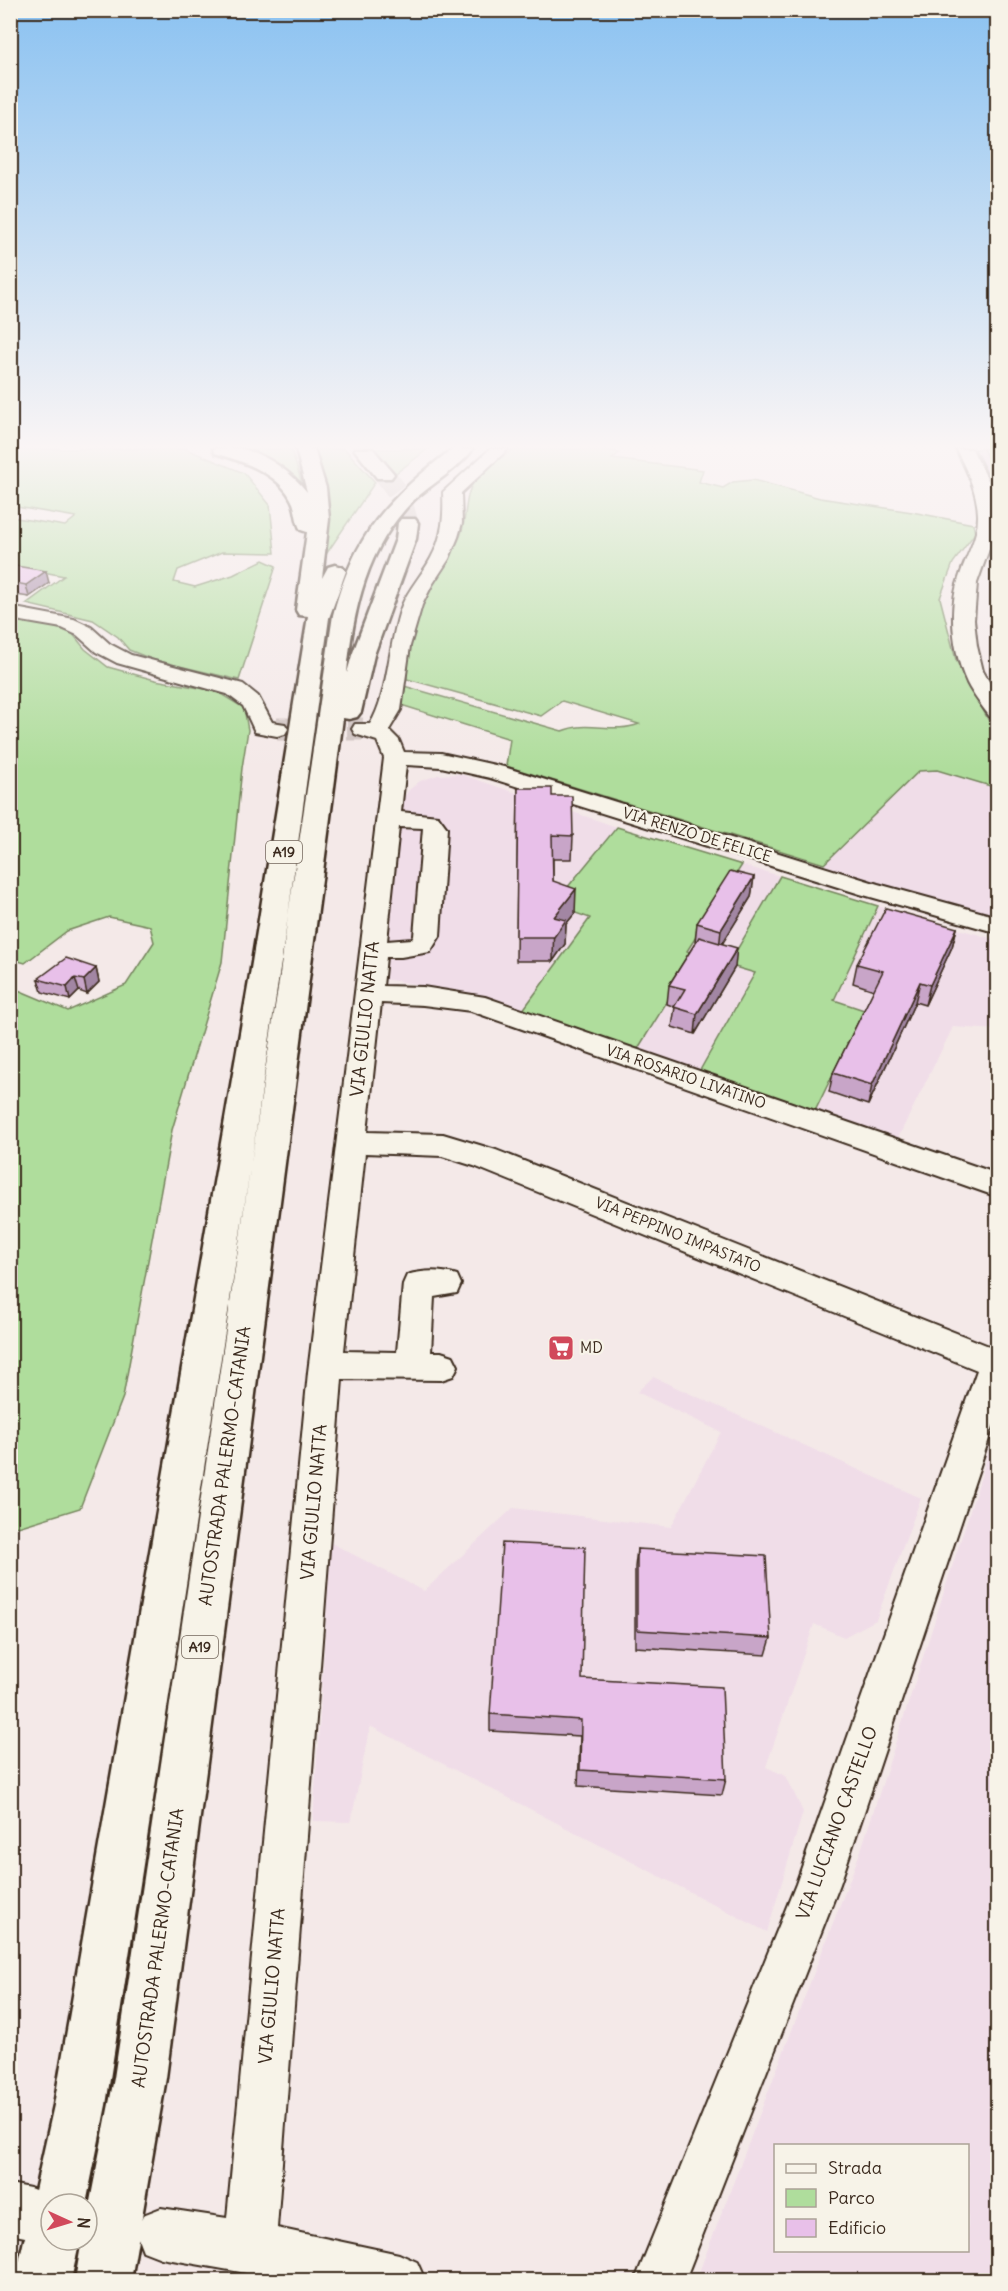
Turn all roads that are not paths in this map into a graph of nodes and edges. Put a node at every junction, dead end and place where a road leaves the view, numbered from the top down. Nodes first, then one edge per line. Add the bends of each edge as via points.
1 (311, 556) edge
2 (313, 556) edge
3 (342, 556) edge
4 (365, 556) edge
5 (400, 556) tunnel mouth
6 (441, 556) edge
7 (976, 556) edge
8 (312, 564) junction
9 (10, 613) edge
10 (998, 712) edge
11 (317, 722) junction
12 (277, 729) tunnel mouth
13 (378, 740) junction
14 (388, 819) junction
15 (310, 867) junction
16 (998, 925) edge
17 (373, 949) junction
18 (264, 981) junction
19 (368, 994) junction
20 (352, 1142) junction
21 (998, 1186) edge
22 (445, 1284) dead end
23 (997, 1362) edge
24 (326, 1365) junction
25 (38, 2217) edge
26 (161, 2233) dead end
27 (269, 2261) edge
28 (393, 2273) edge
29 (44, 2280) edge
30 (103, 2280) edge
31 (660, 2280) edge

1 - 8 highway
2 - 8 highway
3 - 11 highway via 318,618
4 - 11 highway via 346,603
5 - 15 highway via 363,655 334,795
6 - 13 street via 412,605 400,646 390,710
7 - 10 street via 967,584 965,643 977,682
8 - 18 highway
9 - 12 street via 67,623 124,659 235,689 249,696 263,727
11 - 15 highway, AUTOSTRADA PALERMO-CATANIA / A19
11 - 18 highway, A19
13 - 14 street, VIA GIULIO NATTA
13 - 16 street, VIA RENZO DE FELICE via 496,772 869,889
14 - 17 street, VIA GIULIO NATTA
14 - 17 street via 430,821 435,828 427,936 421,946
15 - 30 highway, AUTOSTRADA PALERMO-CATANIA / A19 via 140,2078
17 - 19 street, VIA GIULIO NATTA
18 - 25 highway, A19 via 80,2105
19 - 20 street, VIA GIULIO NATTA
19 - 21 street, VIA ROSARIO LIVATINO via 475,1003
20 - 23 street, VIA PEPPINO IMPASTATO via 443,1145 485,1158
20 - 24 street, VIA GIULIO NATTA
22 - 24 street via 419,1284 427,1366
23 - 31 street, VIA LUCIANO CASTELLO via 818,1884
24 - 27 street, VIA GIULIO NATTA
25 - 29 highway, A19
26 - 27 street
27 - 28 street

